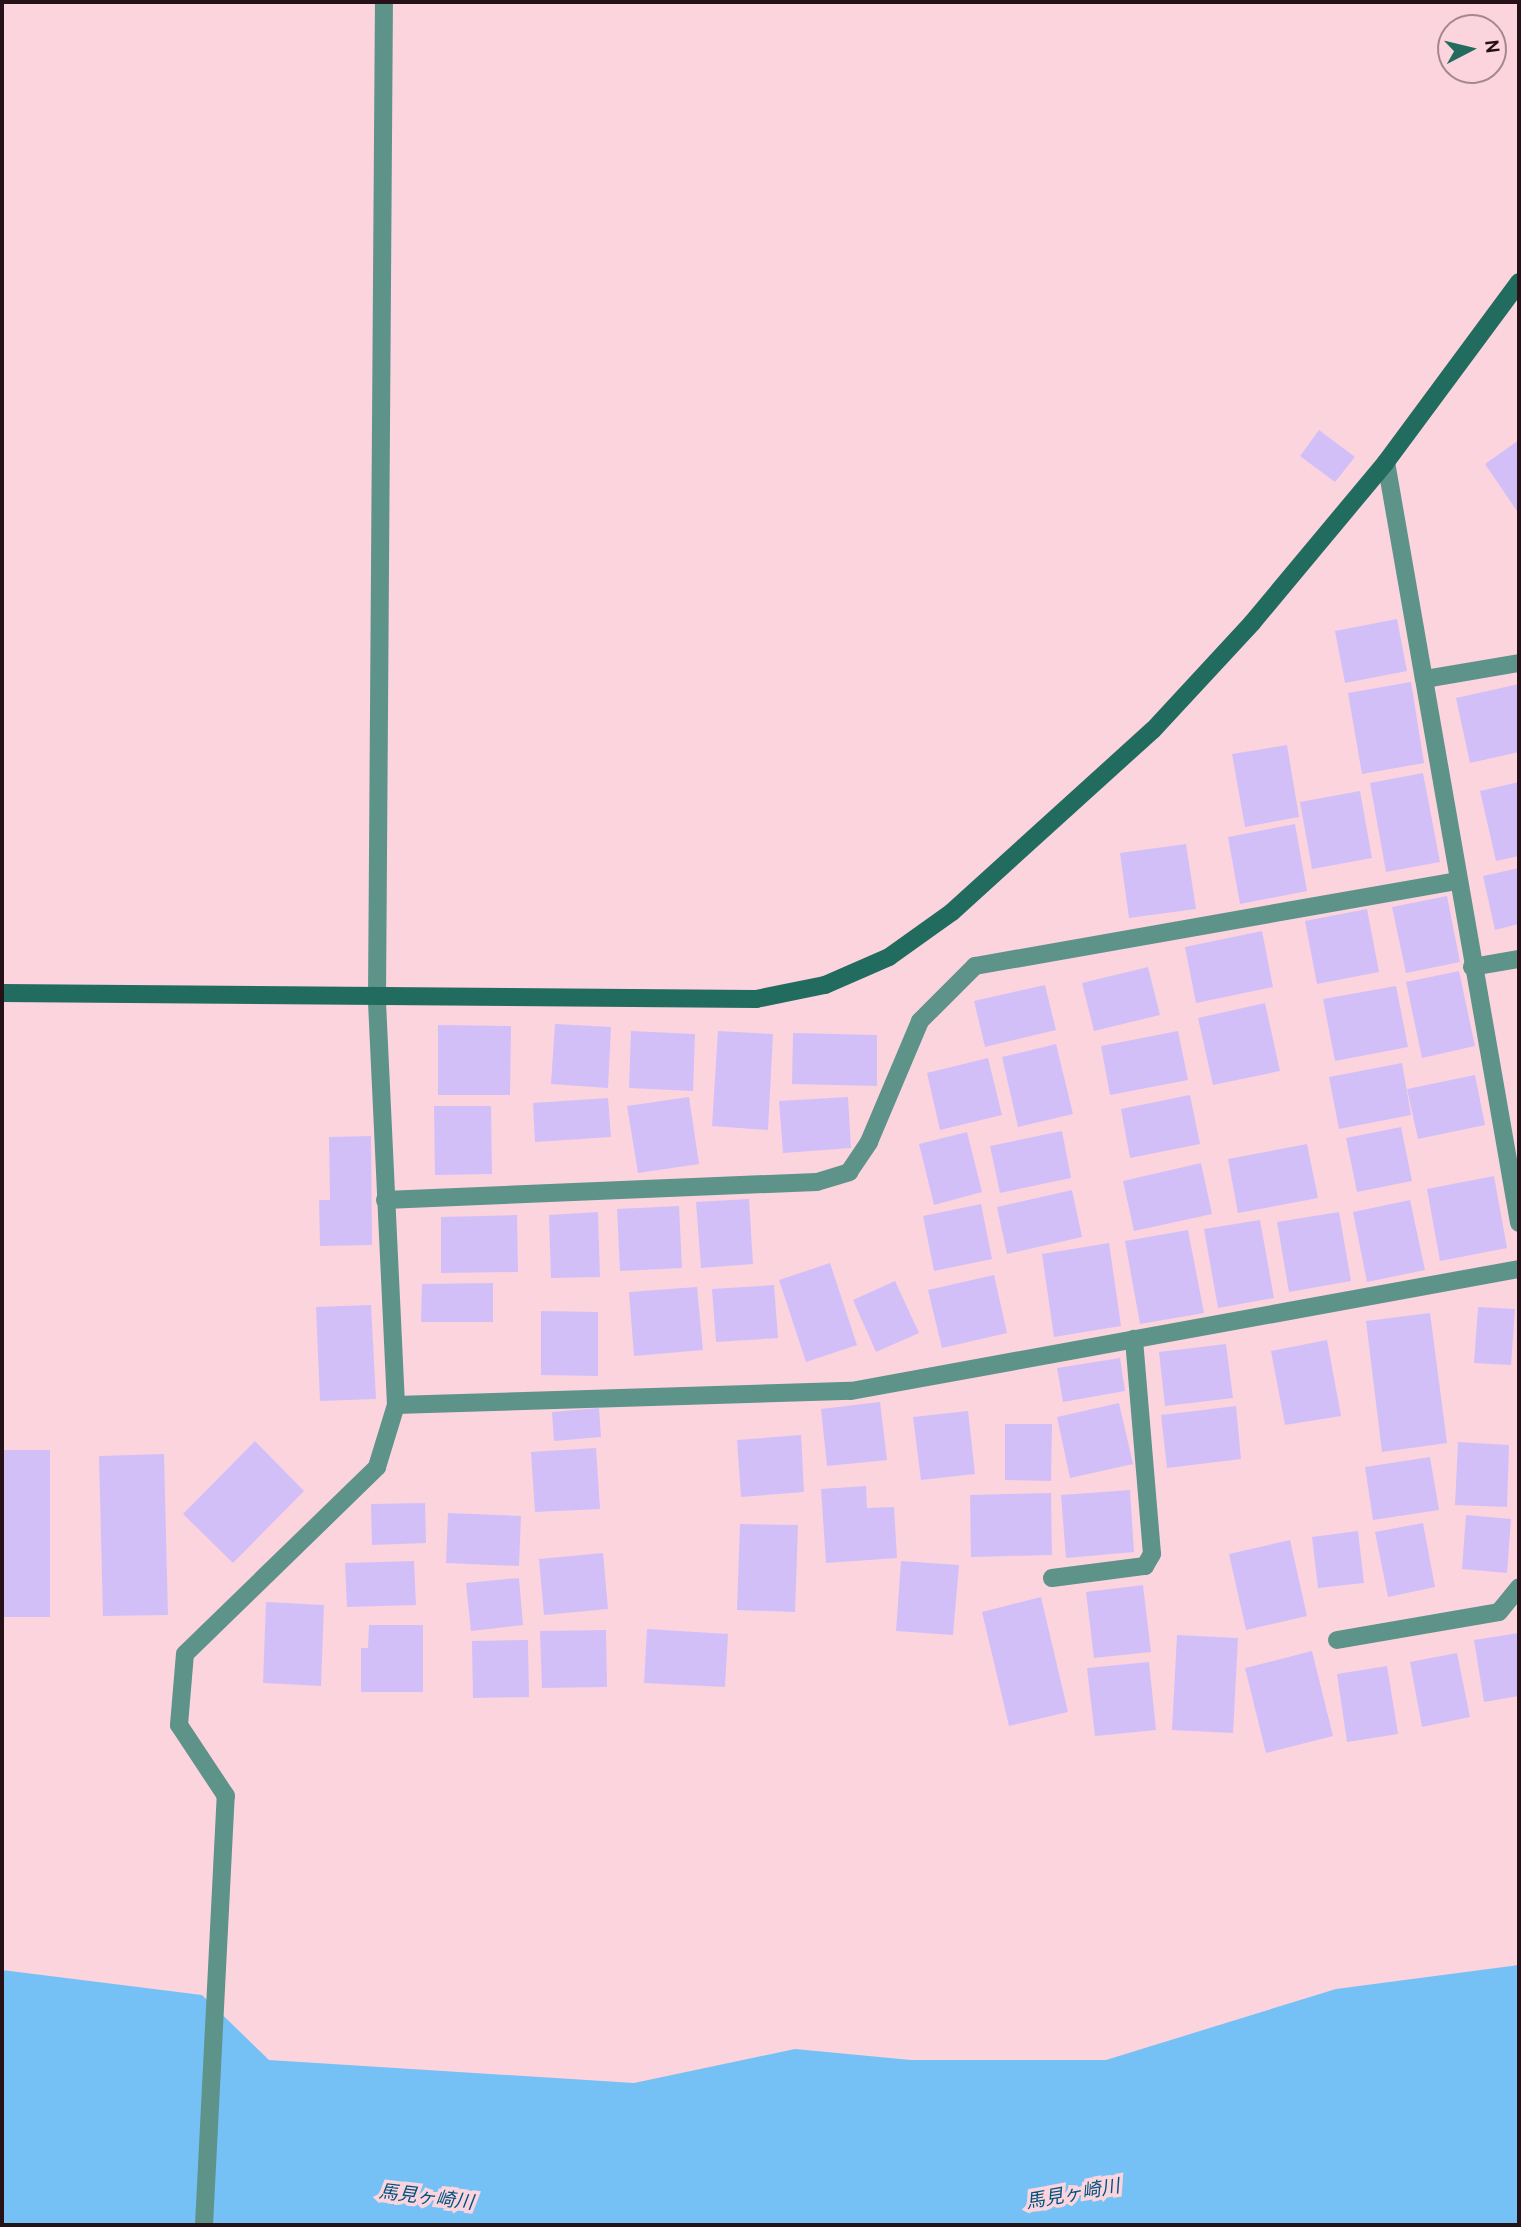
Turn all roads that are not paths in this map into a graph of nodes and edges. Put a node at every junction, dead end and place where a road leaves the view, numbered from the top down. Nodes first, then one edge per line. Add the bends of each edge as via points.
1 (384, 2) edge
2 (1519, 282) edge
3 (1386, 462) junction
4 (1519, 663) edge
5 (1423, 679) junction
6 (1456, 881) junction
7 (1519, 958) edge
8 (1472, 967) junction
9 (2, 993) edge
10 (377, 998) junction
11 (385, 1200) junction
12 (1519, 1223) edge
13 (1519, 1269) edge
14 (1134, 1339) junction
15 (396, 1405) junction
16 (1052, 1578) dead end
17 (1519, 1587) edge
18 (1337, 1640) dead end
19 (204, 2225) edge

1 - 10 lane
2 - 3 street
3 - 5 lane
3 - 10 street via 1252,623 1153,730 952,912 889,957 825,985 756,999
4 - 5 lane
5 - 6 lane
6 - 8 lane
6 - 11 lane via 975,966 920,1021 869,1142 849,1172 817,1182
7 - 8 lane
8 - 12 lane
9 - 10 street
10 - 11 lane
11 - 15 lane
13 - 14 lane
14 - 15 lane via 851,1391
14 - 16 lane via 1152,1554 1145,1566
15 - 19 lane via 376,1467 185,1654 179,1725 226,1796
17 - 18 lane via 1499,1612

